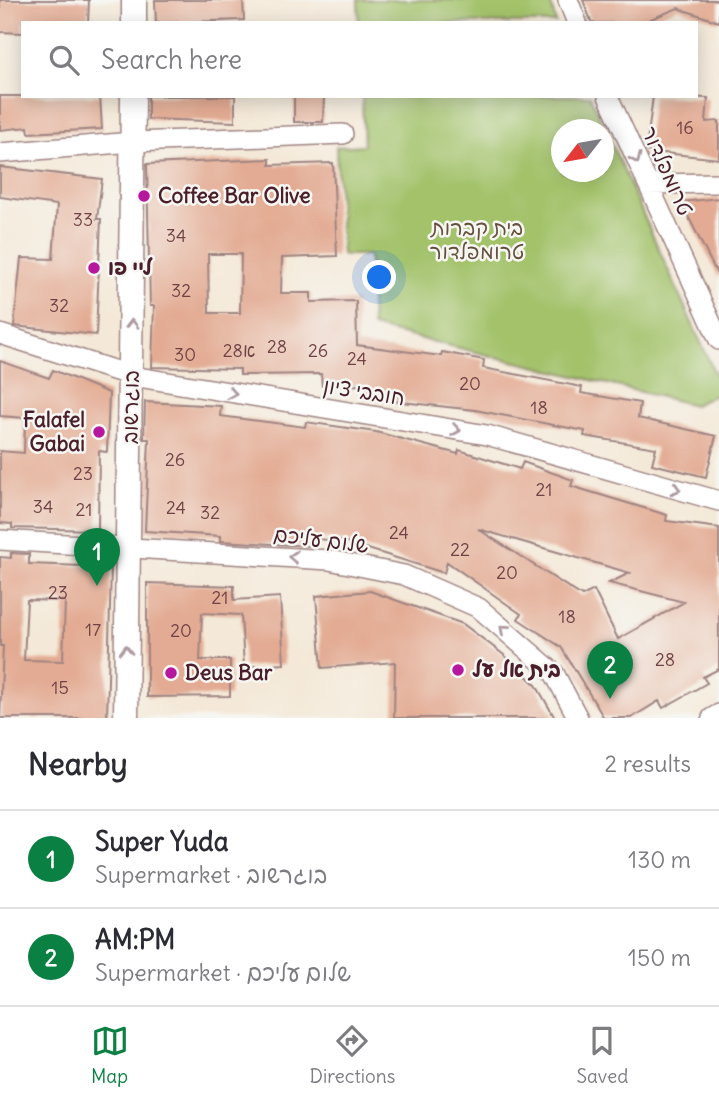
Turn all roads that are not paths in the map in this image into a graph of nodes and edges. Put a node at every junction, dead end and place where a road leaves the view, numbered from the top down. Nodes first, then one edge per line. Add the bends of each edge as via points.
1 (134, 0) edge
2 (568, 0) edge
3 (134, 21) edge
4 (576, 21) edge
5 (133, 98) edge
6 (609, 98) edge
7 (343, 134) dead end
8 (133, 142) junction
9 (0, 153) edge
10 (719, 183) edge
11 (648, 184) junction
12 (0, 334) edge
13 (719, 340) edge
14 (132, 376) junction
15 (719, 501) edge
16 (0, 540) edge
17 (127, 547) junction
18 (719, 715) edge
19 (126, 718) edge
20 (578, 718) edge
21 (712, 718) edge

1 - 3 street
2 - 4 street
5 - 8 street, בוגרשוב
6 -> 11 street, טרומפלדור
7 - 8 street
8 - 9 street
14 -> 8 street, בוגרשוב
10 - 11 street
11 - 13 street, טרומפלדור
12 - 14 street, חובבי ציון
14 -> 15 street, חובבי ציון via 487,435
14 - 17 street, בוגרשוב
16 - 17 street, שלום עליכם
19 -> 17 street, בוגרשוב
20 -> 17 street, שלום עליכם via 554,673 480,608 404,575 330,560
18 - 21 street

